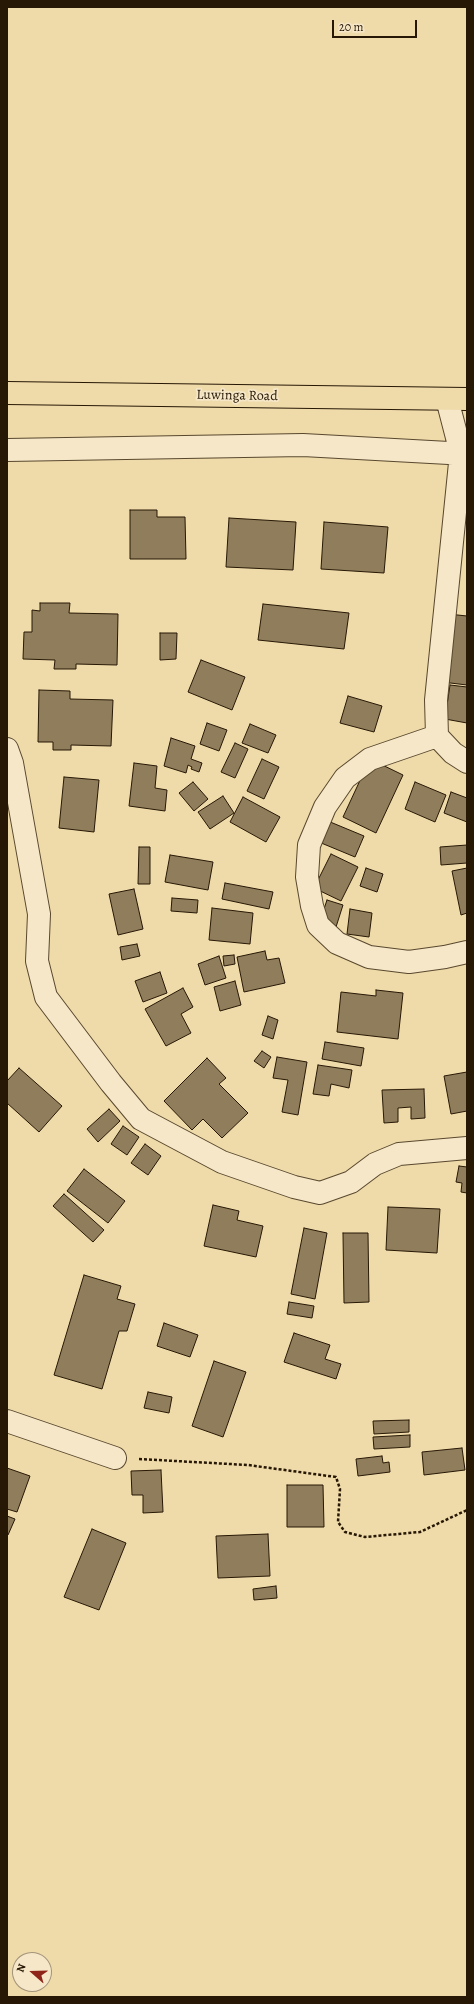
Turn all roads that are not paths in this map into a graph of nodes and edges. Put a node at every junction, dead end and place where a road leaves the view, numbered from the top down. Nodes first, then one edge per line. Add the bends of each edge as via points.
1 (7, 393) edge
2 (457, 399) edge
3 (7, 450) edge
4 (464, 454) edge
5 (436, 736) junction
6 (7, 749) edge
7 (467, 762) edge
8 (467, 952) edge
9 (467, 1148) edge
10 (7, 1420) edge
11 (115, 1458) road end

1 - 2 highway, Luwinga Road
2 - 4 street
3 - 4 street via 303,445
4 - 5 street via 436,700
5 - 7 street via 453,753
5 - 8 street via 370,759 345,778 325,807 309,845 307,878 318,925 337,943 369,957 409,962
6 - 9 street via 39,914 37,961 46,997 141,1119 222,1162 294,1187 320,1193 351,1182 375,1164 399,1154
10 - 11 street

